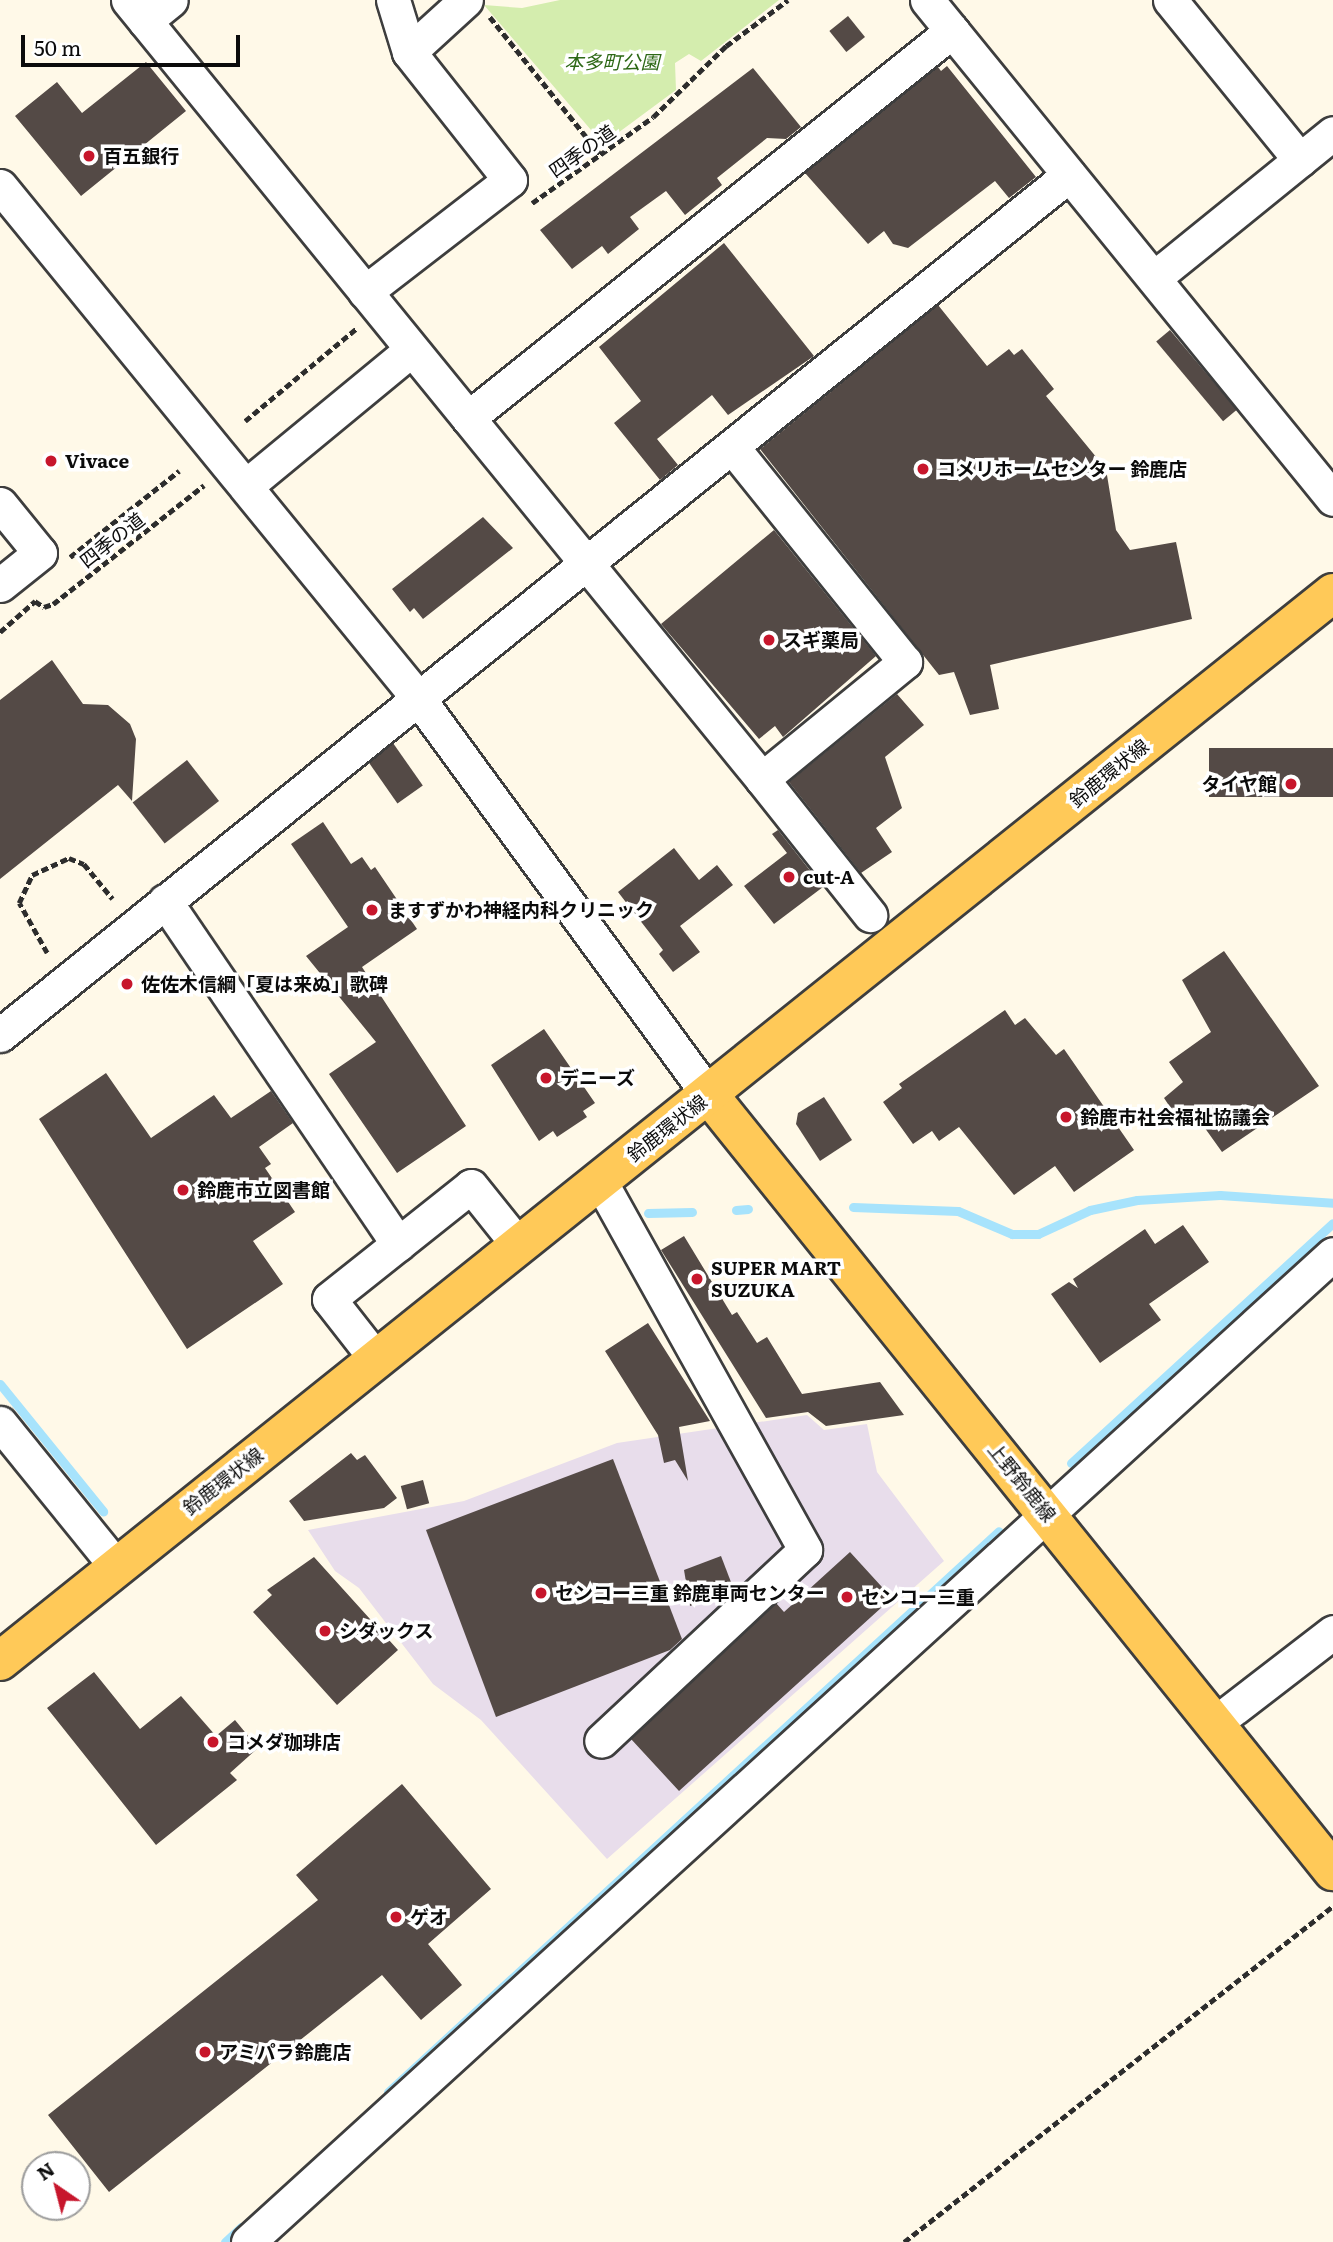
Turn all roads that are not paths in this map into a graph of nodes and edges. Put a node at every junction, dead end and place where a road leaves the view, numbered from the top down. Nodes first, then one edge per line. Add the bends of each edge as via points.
1 (172, 0) edge
2 (393, 0) edge
3 (927, 0) edge
4 (1170, 0) edge
5 (475, 5) edge
6 (136, 10) edge
7 (952, 31) junction
8 (409, 52) junction
9 (1333, 134) edge
10 (1300, 160) junction
11 (1069, 175) junction
12 (0, 186) edge
13 (1154, 278) junction
14 (372, 301) junction
15 (411, 350) junction
16 (468, 418) junction
17 (732, 447) junction
18 (246, 486) junction
19 (1333, 499) edge
20 (0, 504) edge
21 (586, 562) junction
22 (0, 585) edge
23 (1333, 593) edge
24 (418, 698) junction
25 (762, 779) junction
26 (166, 901) junction
27 (870, 915) dead end
28 (0, 1035) edge
29 (709, 1095) junction
30 (600, 1181) junction
31 (398, 1244) junction
32 (519, 1246) junction
33 (1333, 1254) edge
34 (376, 1359) junction
35 (0, 1423) edge
36 (1048, 1515) junction
37 (116, 1566) junction
38 (1333, 1632) edge
39 (0, 1661) edge
40 (1215, 1723) junction
41 (601, 1741) dead end
42 (1333, 1871) edge
43 (248, 2242) edge

1 - 6 street
2 - 8 street
3 - 7 street
4 - 10 street
5 - 8 street
6 - 14 street
7 - 11 street
7 - 16 street
8 - 14 street via 510,180
9 - 10 street
10 - 13 street
11 - 13 street
11 - 17 street
12 - 18 street
13 - 19 street
14 - 15 street
15 - 16 street
15 - 18 street
16 - 21 street
17 - 21 street
17 - 25 street via 905,662
18 - 24 street
20 - 22 street via 40,553
21 - 24 street
21 - 25 street
23 - 29 main road, 鈴鹿環状線
24 - 26 street
24 - 29 street
25 - 27 street
26 - 28 street
26 - 31 street
29 - 30 main road, 鈴鹿環状線
29 - 36 main road, 上野鈴鹿線
30 - 32 main road, 鈴鹿環状線
30 - 41 street via 805,1550
31 - 32 street via 471,1186
31 - 34 street via 329,1299
32 - 34 main road, 鈴鹿環状線
33 - 36 street
34 - 37 main road, 鈴鹿環状線
35 - 37 street
36 - 40 main road, 上野鈴鹿線
36 - 43 street
37 - 39 main road, 鈴鹿環状線
38 - 40 street
40 - 42 main road, 上野鈴鹿線

